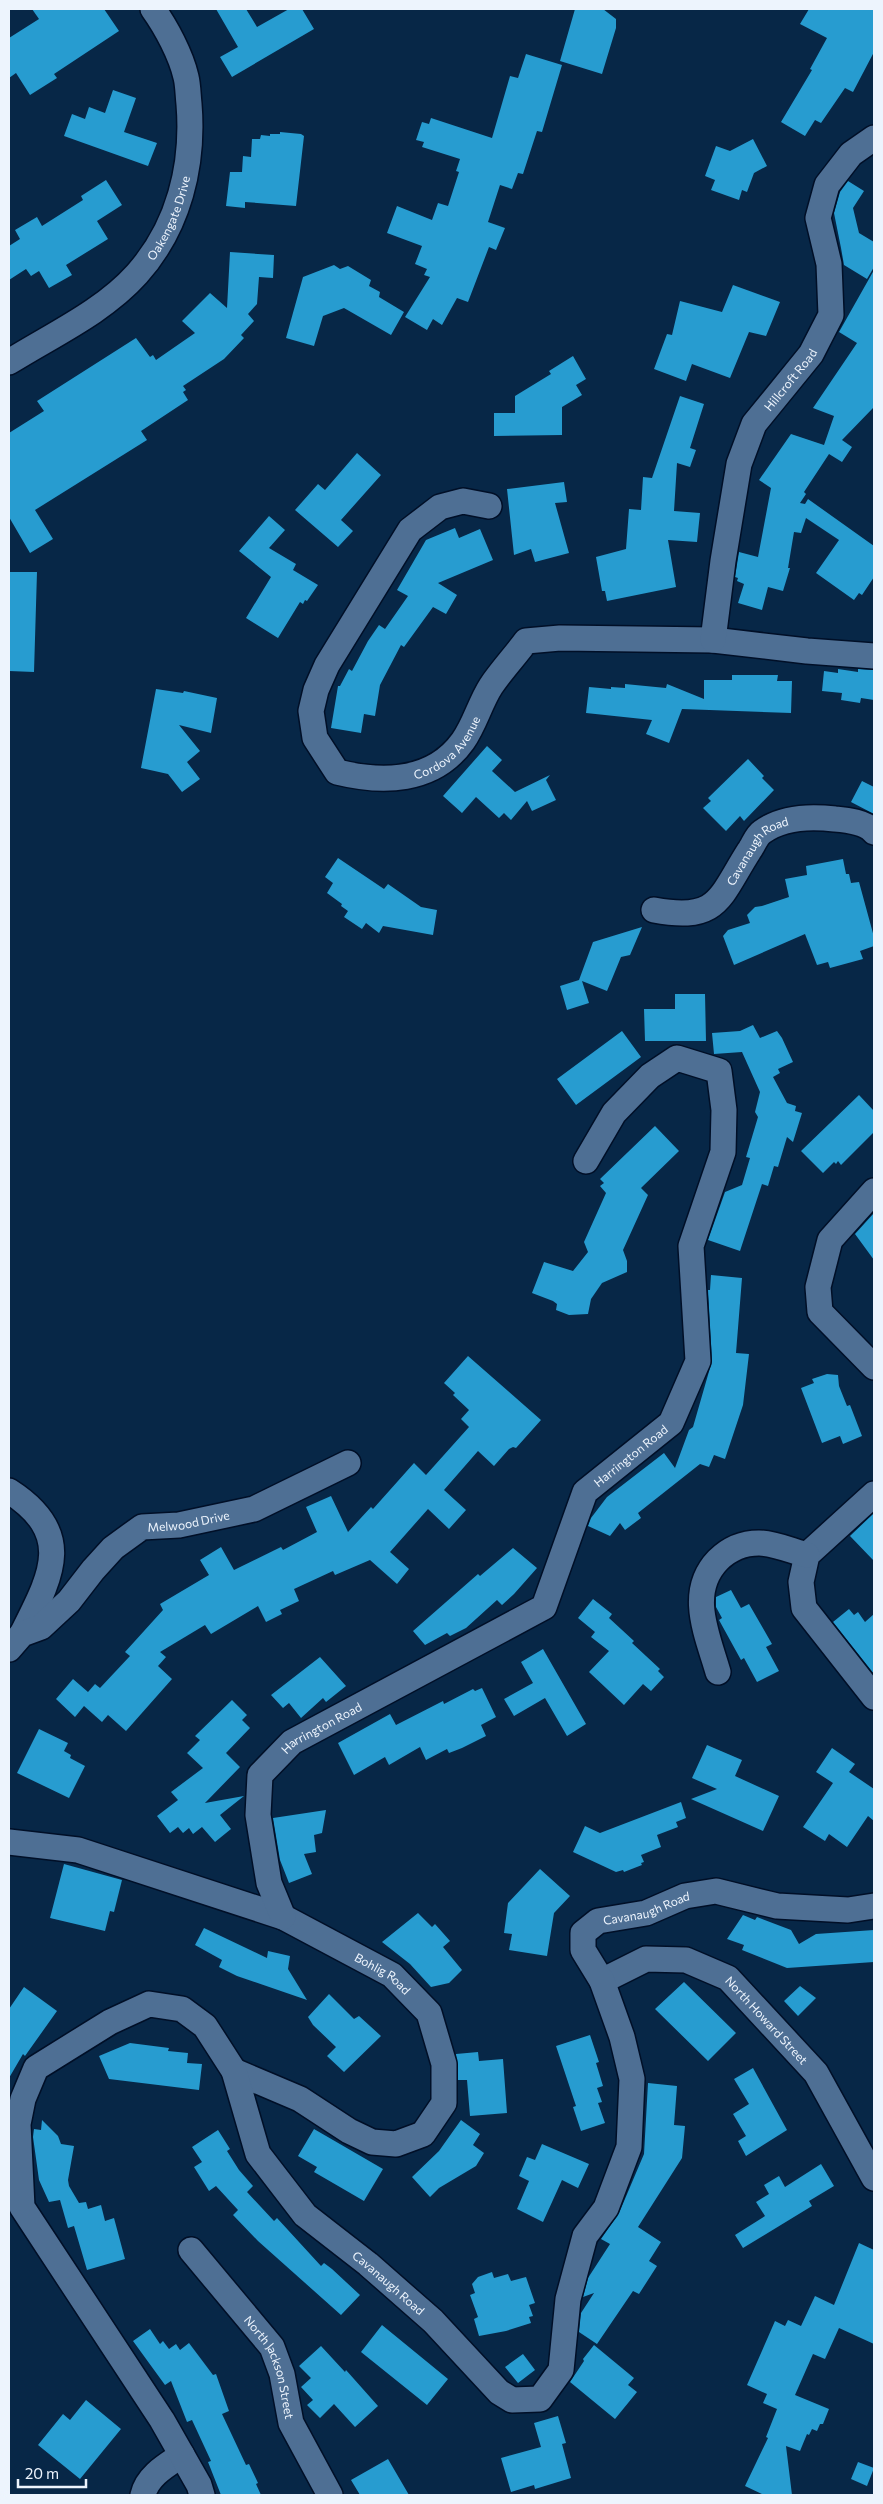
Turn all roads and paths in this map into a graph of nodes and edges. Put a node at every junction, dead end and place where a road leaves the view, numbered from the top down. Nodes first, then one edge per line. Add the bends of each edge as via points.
1 (153, 9) edge
2 (874, 138) edge
3 (9, 362) edge
4 (489, 506) dead end
5 (713, 640) junction
6 (874, 656) edge
7 (874, 832) edge
8 (654, 910) dead end
9 (586, 1160) dead end
10 (874, 1191) edge
11 (874, 1368) edge
12 (348, 1463) dead end
13 (9, 1491) edge
14 (874, 1494) edge
15 (808, 1555) junction
16 (15, 1641) edge
17 (718, 1672) dead end
18 (874, 1697) edge
19 (9, 1842) edge
20 (874, 1906) edge
21 (282, 1917) junction
22 (602, 1980) junction
23 (234, 2071) junction
24 (874, 2178) edge
25 (191, 2250) dead end
26 (182, 2455) junction
27 (143, 2495) edge
28 (202, 2495) edge
29 (330, 2495) edge

1 - 3 street, Oakengate Drive via 165,25 186,77 190,120 182,192 169,229 137,274 123,287 100,306
2 - 5 street, Hillcroft Road via 851,154 827,185 818,218 829,264 831,315 811,354 754,424 739,464
4 - 5 street, Cordova Avenue via 463,502 440,507 410,530 328,665 316,690 311,711 316,738 337,772 366,779 408,777 448,759 463,741 490,687 526,640
5 - 6 street, Cordova Avenue
7 - 8 street, Cavanaugh Road via 850,820 788,819 761,833 728,890 714,905 695,913 673,914
9 - 21 street, Harrington Road via 614,1113 650,1076 678,1058 719,1071 724,1110 723,1152 691,1246 698,1361 671,1423 585,1492 544,1607 292,1742 260,1775 258,1815 269,1883
10 - 11 street via 830,1240 818,1287 820,1312
12 - 16 street, Melwood Drive via 254,1509 179,1526 142,1527 113,1548 69,1601 42,1626
13 - 16 street via 42,1518 52,1547 49,1574
14 - 15 street
15 - 17 street via 760,1543 744,1544 726,1552 708,1570 700,1593 701,1613
15 - 18 street via 801,1582 804,1608
19 - 21 street, Bohlig Road via 78,1850
20 - 22 street, Cavanaugh Road via 848,1910 778,1906 716,1892 685,1896 646,1913 598,1921 583,1933 583,1950
21 - 23 street, Bohlig Road via 392,1975 429,2013 444,2064 444,2104 423,2134 396,2144 372,2142 300,2099
22 - 23 street, Cavanaugh Road via 622,2037 632,2079 628,2148 606,2208 586,2236 568,2299 561,2370 540,2399 512,2400 499,2392 433,2321 305,2215 258,2154
22 - 24 street, North Howard Street via 646,1959 686,1960 728,1978 816,2073
23 - 26 street, Cavanaugh Road via 205,2026 182,2009 148,2004 110,2022 36,2068 23,2099 18,2124 22,2207
25 - 29 street, North Jackson Street via 272,2347 282,2374 291,2423
26 - 27 street via 157,2473 144,2487
26 - 28 street, Cavanaugh Road

